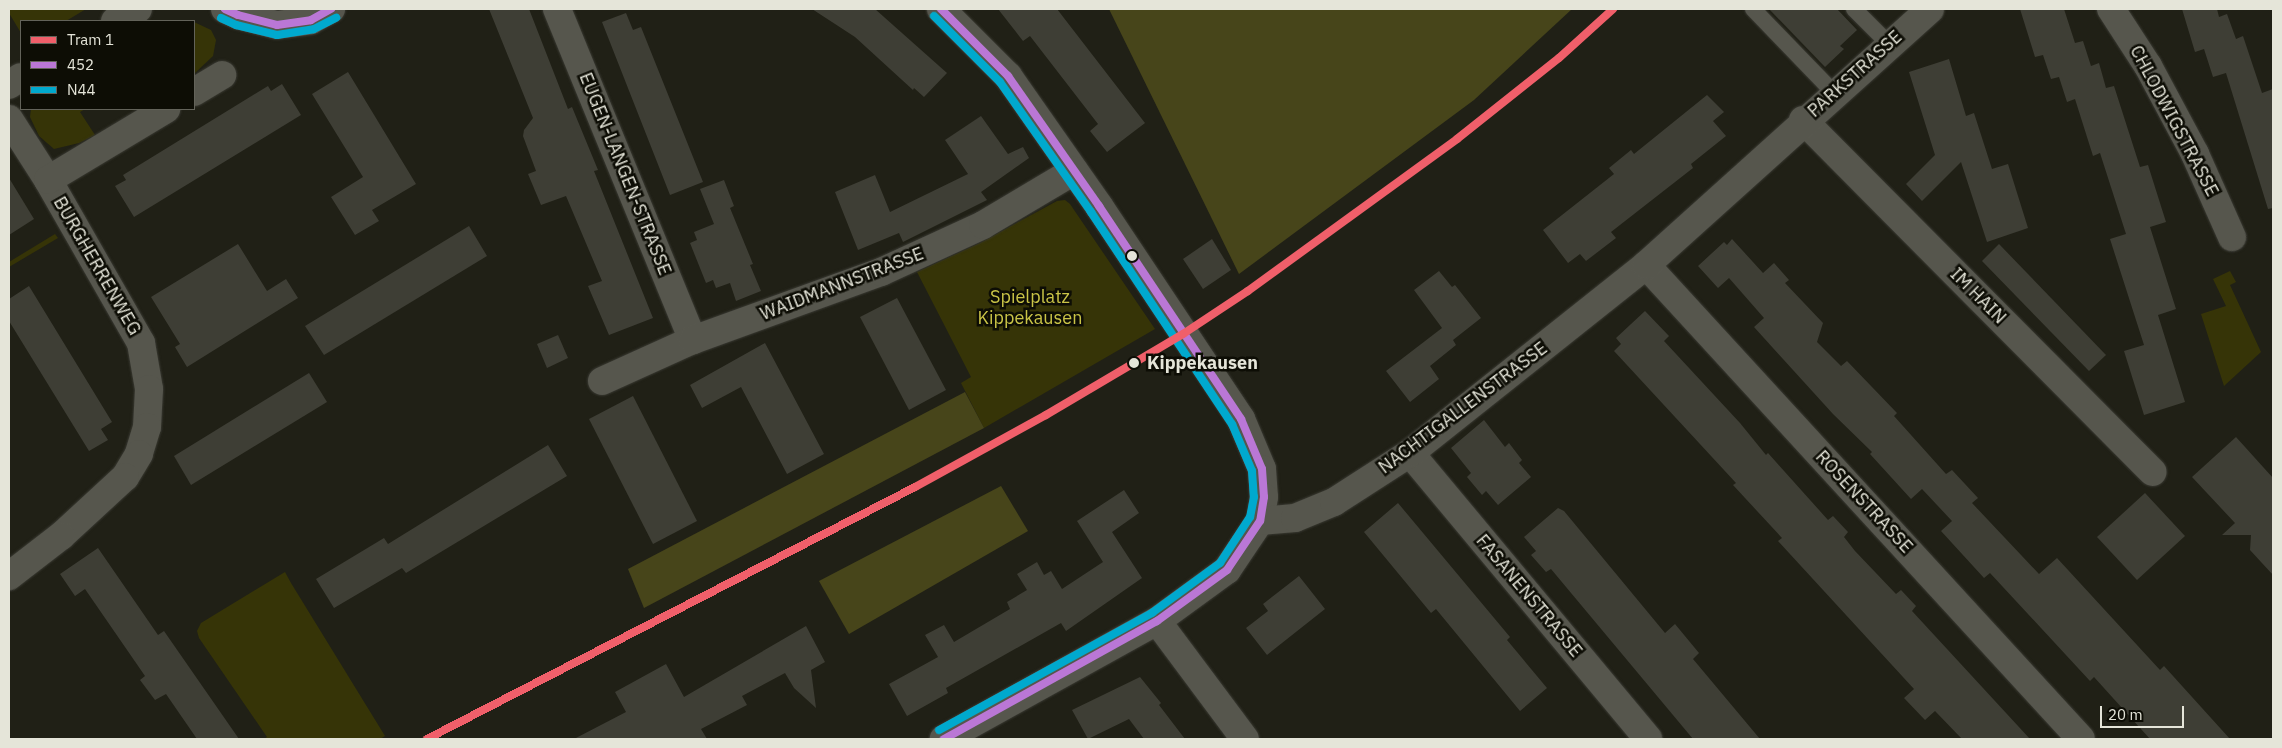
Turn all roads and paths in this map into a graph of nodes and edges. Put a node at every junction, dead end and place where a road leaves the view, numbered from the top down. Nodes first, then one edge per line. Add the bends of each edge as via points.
1 (138, 9) edge
2 (225, 9) edge
3 (331, 9) edge
4 (557, 9) edge
5 (941, 9) edge
6 (1753, 9) edge
7 (1854, 9) edge
8 (1930, 9) edge
9 (2112, 9) edge
10 (118, 20) edge
11 (1888, 44) junction
12 (222, 76) dead end
13 (20, 78) edge
14 (9, 85) edge
15 (195, 91) edge
16 (1835, 94) junction
17 (164, 110) edge
18 (9, 119) edge
19 (1804, 120) junction
20 (1074, 171) junction
21 (48, 180) junction
22 (2232, 237) dead end
23 (1646, 265) junction
24 (693, 340) junction
25 (602, 380) dead end
26 (1410, 453) junction
27 (2152, 472) dead end
28 (1260, 521) junction
29 (9, 576) edge
30 (1157, 621) junction
31 (944, 739) edge
32 (1246, 739) edge
33 (1648, 739) edge
34 (2080, 739) edge

1 - 10 street
2 - 3 street via 277,25 311,20
4 - 24 street, EUGEN-LANGEN-STRASSE
5 - 20 street via 1008,76
6 - 16 lane
7 - 11 lane
8 - 11 street, PARKSTRASSE
9 - 22 street, CHLODWIGSTRASSE via 2148,66 2195,154
11 - 16 street, PARKSTRASSE
12 - 15 street
13 - 14 street
16 - 19 street, PARKSTRASSE
17 - 21 street
18 - 21 street, BURGHERRENWEG
19 - 23 street, NACHTIGALLENSTRASSE
19 - 27 street, IM HAIN
20 - 24 street, WAIDMANNSTRASSE via 983,226 881,272
20 - 28 street via 1241,419 1262,469 1264,497
21 - 29 street, BURGHERRENWEG via 141,343 149,389 147,427 138,454 125,477 61,536
23 - 26 street, NACHTIGALLENSTRASSE
23 - 34 street, ROSENSTRASSE
24 - 25 street, WAIDMANNSTRASSE
26 - 28 street, NACHTIGALLENSTRASSE via 1334,502 1296,518
26 - 33 street, FASANENSTRASSE
28 - 30 street via 1227,570
30 - 31 street
30 - 32 street

